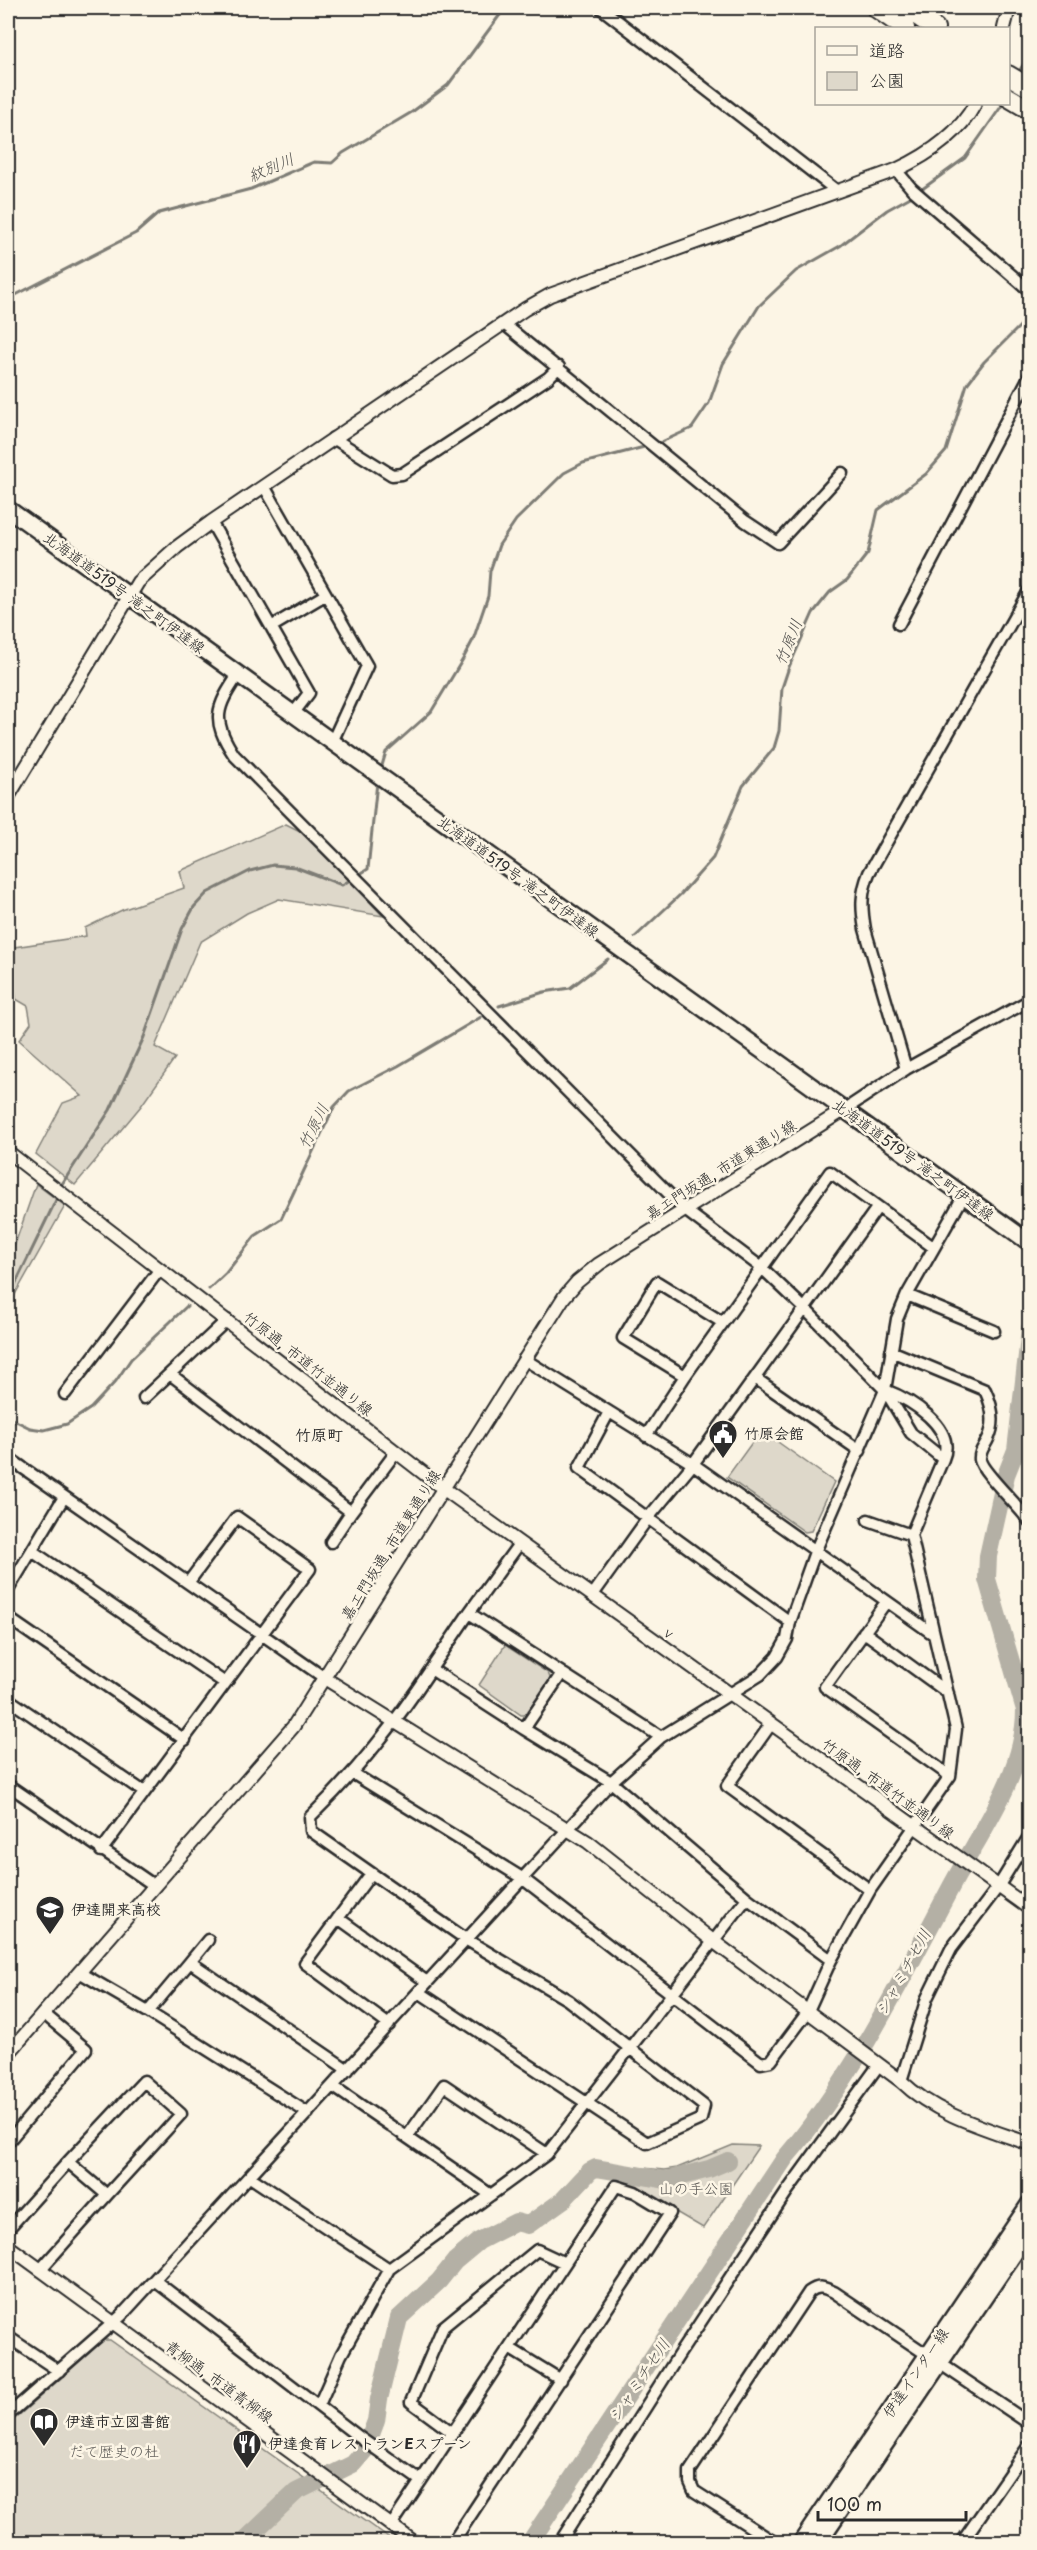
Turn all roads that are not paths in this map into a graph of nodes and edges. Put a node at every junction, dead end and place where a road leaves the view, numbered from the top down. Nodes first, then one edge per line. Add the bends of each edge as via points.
1 (601, 8) edge
2 (876, 8) edge
3 (906, 8) edge
4 (1009, 8) edge
5 (904, 27) edge
6 (934, 27) edge
7 (1004, 27) edge
8 (1010, 98) edge
9 (974, 105) edge
10 (1029, 110) edge
11 (896, 170) junction
12 (837, 192) junction
13 (1029, 291) edge
14 (504, 324) junction
15 (559, 367) junction
16 (1029, 375) edge
17 (333, 438) junction
18 (842, 473) dead end
19 (264, 486) junction
20 (8, 509) edge
21 (211, 522) junction
22 (1029, 589) edge
23 (325, 595) junction
24 (128, 596) junction
25 (899, 624) dead end
26 (272, 627) junction
27 (238, 675) junction
28 (293, 714) junction
29 (332, 742) junction
30 (9, 791) edge
31 (1029, 1000) edge
32 (906, 1069) junction
33 (844, 1110) junction
34 (8, 1152) edge
35 (964, 1195) junction
36 (877, 1208) junction
37 (685, 1210) junction
38 (1029, 1243) edge
39 (933, 1247) junction
40 (762, 1268) junction
41 (160, 1269) junction
42 (907, 1295) junction
43 (805, 1309) junction
44 (227, 1320) junction
45 (723, 1322) junction
46 (994, 1330) dead end
47 (891, 1351) junction
48 (524, 1359) junction
49 (170, 1374) junction
50 (685, 1376) junction
51 (755, 1378) junction
52 (885, 1390) junction
53 (66, 1394) dead end
54 (144, 1398) dead end
55 (609, 1412) junction
56 (646, 1436) junction
57 (860, 1451) junction
58 (396, 1452) junction
59 (943, 1459) junction
60 (693, 1464) junction
61 (8, 1470) edge
62 (444, 1489) junction
63 (64, 1497) junction
64 (351, 1512) junction
65 (648, 1518) junction
66 (868, 1520) dead end
67 (1029, 1522) edge
68 (911, 1535) junction
69 (331, 1542) dead end
70 (519, 1544) junction
71 (32, 1551) junction
72 (815, 1552) junction
73 (188, 1583) junction
74 (8, 1590) edge
75 (592, 1596) junction
76 (886, 1602) junction
77 (469, 1613) junction
78 (8, 1618) edge
79 (790, 1622) junction
80 (864, 1632) junction
81 (261, 1633) junction
82 (933, 1634) junction
83 (431, 1669) junction
84 (562, 1673) junction
85 (326, 1679) junction
86 (225, 1683) junction
87 (948, 1693) junction
88 (729, 1694) junction
89 (8, 1699) edge
90 (396, 1721) junction
91 (771, 1724) junction
92 (524, 1729) junction
93 (661, 1737) junction
94 (184, 1740) junction
95 (354, 1774) junction
96 (950, 1776) junction
97 (611, 1782) junction
98 (8, 1785) edge
99 (144, 1792) junction
100 (916, 1827) junction
101 (567, 1829) junction
102 (1029, 1835) edge
103 (101, 1851) junction
104 (370, 1875) junction
105 (522, 1878) junction
106 (155, 1886) junction
107 (998, 1887) junction
108 (870, 1890) junction
109 (747, 1898) junction
110 (1029, 1909) edge
111 (338, 1918) junction
112 (208, 1940) dead end
113 (467, 1940) junction
114 (713, 1941) junction
115 (831, 1960) junction
116 (190, 1962) junction
117 (79, 1972) junction
118 (427, 1982) junction
119 (419, 1992) junction
120 (671, 1994) junction
121 (148, 2012) junction
122 (43, 2013) junction
123 (807, 2013) junction
124 (389, 2025) junction
125 (630, 2047) junction
126 (8, 2054) edge
127 (875, 2063) junction
128 (348, 2070) junction
129 (901, 2081) junction
130 (334, 2086) junction
131 (585, 2104) junction
132 (308, 2113) junction
133 (407, 2137) junction
134 (8, 2142) edge
135 (1029, 2144) edge
136 (547, 2154) junction
137 (68, 2162) junction
138 (250, 2177) junction
139 (107, 2195) junction
140 (491, 2195) junction
141 (1029, 2204) edge
142 (8, 2229) edge
143 (1029, 2229) edge
144 (8, 2246) edge
145 (565, 2263) junction
146 (389, 2269) junction
147 (40, 2270) junction
148 (154, 2280) junction
149 (113, 2324) junction
150 (8, 2337) edge
151 (508, 2348) junction
152 (933, 2360) junction
153 (58, 2371) junction
154 (561, 2380) junction
155 (319, 2405) junction
156 (8, 2415) edge
157 (1029, 2424) edge
158 (453, 2433) junction
159 (1029, 2444) edge
160 (421, 2481) junction
161 (391, 2526) junction
162 (414, 2542) edge
163 (453, 2542) edge
164 (560, 2542) edge
165 (774, 2542) edge
166 (802, 2542) edge
167 (818, 2542) edge
168 (962, 2542) edge

1 - 12 street
2 - 5 highway
3 - 6 highway
4 - 7 street
8 - 10 highway
9 - 11 street via 958,127 921,159
11 - 12 street
11 - 13 street via 912,189
12 - 14 street via 550,295
14 - 15 street
14 - 17 street
15 - 17 street via 402,474 392,475
15 - 18 street via 745,521 778,543
16 - 25 street
17 - 19 street
19 - 21 street
19 - 23 street
20 - 24 main road, 北海道道519号 滝之町伊達線
21 - 24 street via 157,564
21 - 26 street
22 - 32 street via 862,890 865,929
23 - 26 street
23 - 29 street via 368,666
24 - 27 main road, 北海道道519号 滝之町伊達線
24 - 30 street
26 - 28 street via 309,693
27 - 28 main road, 北海道道519号 滝之町伊達線
27 - 37 street via 218,712 222,736 234,754
28 - 29 main road, 北海道道519号 滝之町伊達線
29 - 33 main road, 北海道道519号 滝之町伊達線
31 - 32 street
32 - 33 street
33 - 35 main road, 北海道道519号 滝之町伊達線
33 - 37 street, 嘉エ門坂通, 市道東通り線
34 - 41 street, 竹原通, 市道竹並通り線
35 - 38 main road, 北海道道519号 滝之町伊達線
35 - 39 street
36 - 39 street
36 - 40 street via 830,1172
36 - 43 street
37 - 40 street
37 - 48 street, 嘉エ門坂通, 市道東通り線 via 577,1282
39 - 42 street
40 - 43 street
40 - 45 street
41 - 44 street, 竹原通, 市道竹並通り線
41 - 53 street
42 - 46 street
42 - 47 street via 897,1319
43 - 51 street
43 - 52 street
44 - 49 street
44 - 58 street, 竹原通, 市道竹並通り線
45 - 50 street
45 - 50 street via 657,1282 623,1338
47 - 52 street
47 - 67 street via 985,1390 993,1410 991,1430 980,1460
48 - 55 street
48 - 62 street, 嘉エ門坂通, 市道東通り線
49 - 54 street
49 - 64 street
50 - 56 street
51 - 57 street
51 - 60 street
52 - 57 street
52 - 59 street via 911,1433
52 - 59 street via 905,1397 928,1415 945,1443
55 - 56 street
55 - 65 street via 579,1468
56 - 60 street
57 - 72 street
58 - 62 street, 竹原通, 市道竹並通り線
58 - 64 street
59 - 68 street
60 - 65 street
60 - 72 street
61 - 63 street via 13,1461
62 - 70 street, 竹原通, 市道竹並通り線
62 - 85 street, 嘉エ門坂通, 市道東通り線
63 - 71 street
63 - 73 street
64 - 69 street
65 - 75 street
65 - 79 street
66 - 68 street
68 - 82 street
70 - 75 street, 竹原通, 市道竹並通り線
70 - 77 street
71 - 74 street
71 - 86 street
72 - 76 street
72 - 79 street
73 - 81 street
73 - 81 street via 237,1517 310,1569
75 - 88 street, ｖ
76 - 80 street
76 - 82 street
77 - 83 street
77 - 84 street
78 - 94 street
79 - 88 street via 787,1640 777,1657 760,1675
80 - 87 street
80 - 96 street via 825,1687
81 - 85 street
81 - 86 street
82 - 87 street
83 - 90 street
83 - 92 street
84 - 92 street
84 - 93 street
85 - 90 street
85 - 106 street, 嘉エ門坂通, 市道東通り線 via 293,1727
86 - 94 street
87 - 96 street via 956,1729
88 - 91 street, 竹原通, 市道竹並通り線
88 - 93 street
89 - 99 street
90 - 95 street
90 - 101 street
91 - 100 street, 竹原通, 市道竹並通り線
91 - 108 street via 727,1786
92 - 97 street
93 - 97 street
94 - 99 street
95 - 104 street via 310,1817 311,1831
95 - 105 street
96 - 100 street
97 - 101 street
97 - 109 street
98 - 103 street
99 - 103 street
100 - 107 street, 竹原通, 市道竹並通り線
100 - 108 street
101 - 105 street
101 - 114 street
102 - 107 street
103 - 106 street
104 - 111 street
104 - 113 street
105 - 113 street
105 - 120 street
106 - 117 street, 嘉エ門坂通, 市道東通り線
107 - 110 street, 竹原通, 市道竹並通り線
107 - 129 street via 951,1949 927,1998
108 - 115 street
109 - 114 street
109 - 115 street
111 - 118 street
111 - 124 street via 305,1963
112 - 116 street
113 - 118 street
113 - 125 street via 568,2000
114 - 120 street
114 - 123 street
115 - 123 street
116 - 121 street
116 - 128 street
117 - 121 street
117 - 122 street, 嘉エ門坂通, 市道東通り線
118 - 119 street
119 - 124 street
119 - 131 street
120 - 123 street via 760,2063 771,2061
120 - 125 street
121 - 132 street
122 - 126 street, 嘉エ門坂通, 市道東通り線
122 - 134 street via 86,2049
123 - 127 street
124 - 128 street
125 - 131 street
125 - 131 street via 704,2106 701,2119 647,2143
127 - 129 street
127 - 164 street via 680,2353
128 - 130 street
129 - 135 street via 917,2096 954,2116
130 - 132 street
130 - 133 street
131 - 136 street
132 - 138 street
133 - 136 street via 444,2085
133 - 140 street
136 - 140 street
137 - 139 street
137 - 139 street via 144,2081 181,2114
137 - 142 street
138 - 146 street
138 - 148 street
139 - 147 street
140 - 146 street
141 - 152 main road, 伊達インター線
143 - 152 main road, 伊達インター線
144 - 147 street, 青柳通, 市道青柳線
145 - 151 street
145 - 154 street via 615,2186 635,2192 670,2213
145 - 158 street via 537,2250 443,2326 411,2402
146 - 155 street via 341,2355
147 - 149 street, 青柳通, 市道青柳線
148 - 149 street
148 - 155 street
149 - 153 street
149 - 161 street, 青柳通, 市道青柳線
150 - 153 street
151 - 154 street
151 - 158 street
152 - 157 street
152 - 165 street via 834,2292 822,2287 809,2292 690,2471 694,2491
152 - 166 main road, 伊達インター線
152 - 167 main road, 伊達インター線
153 - 156 street
154 - 163 street
155 - 160 street
158 - 160 street
159 - 168 street
160 - 161 street
161 - 162 street, 青柳通, 市道青柳線

